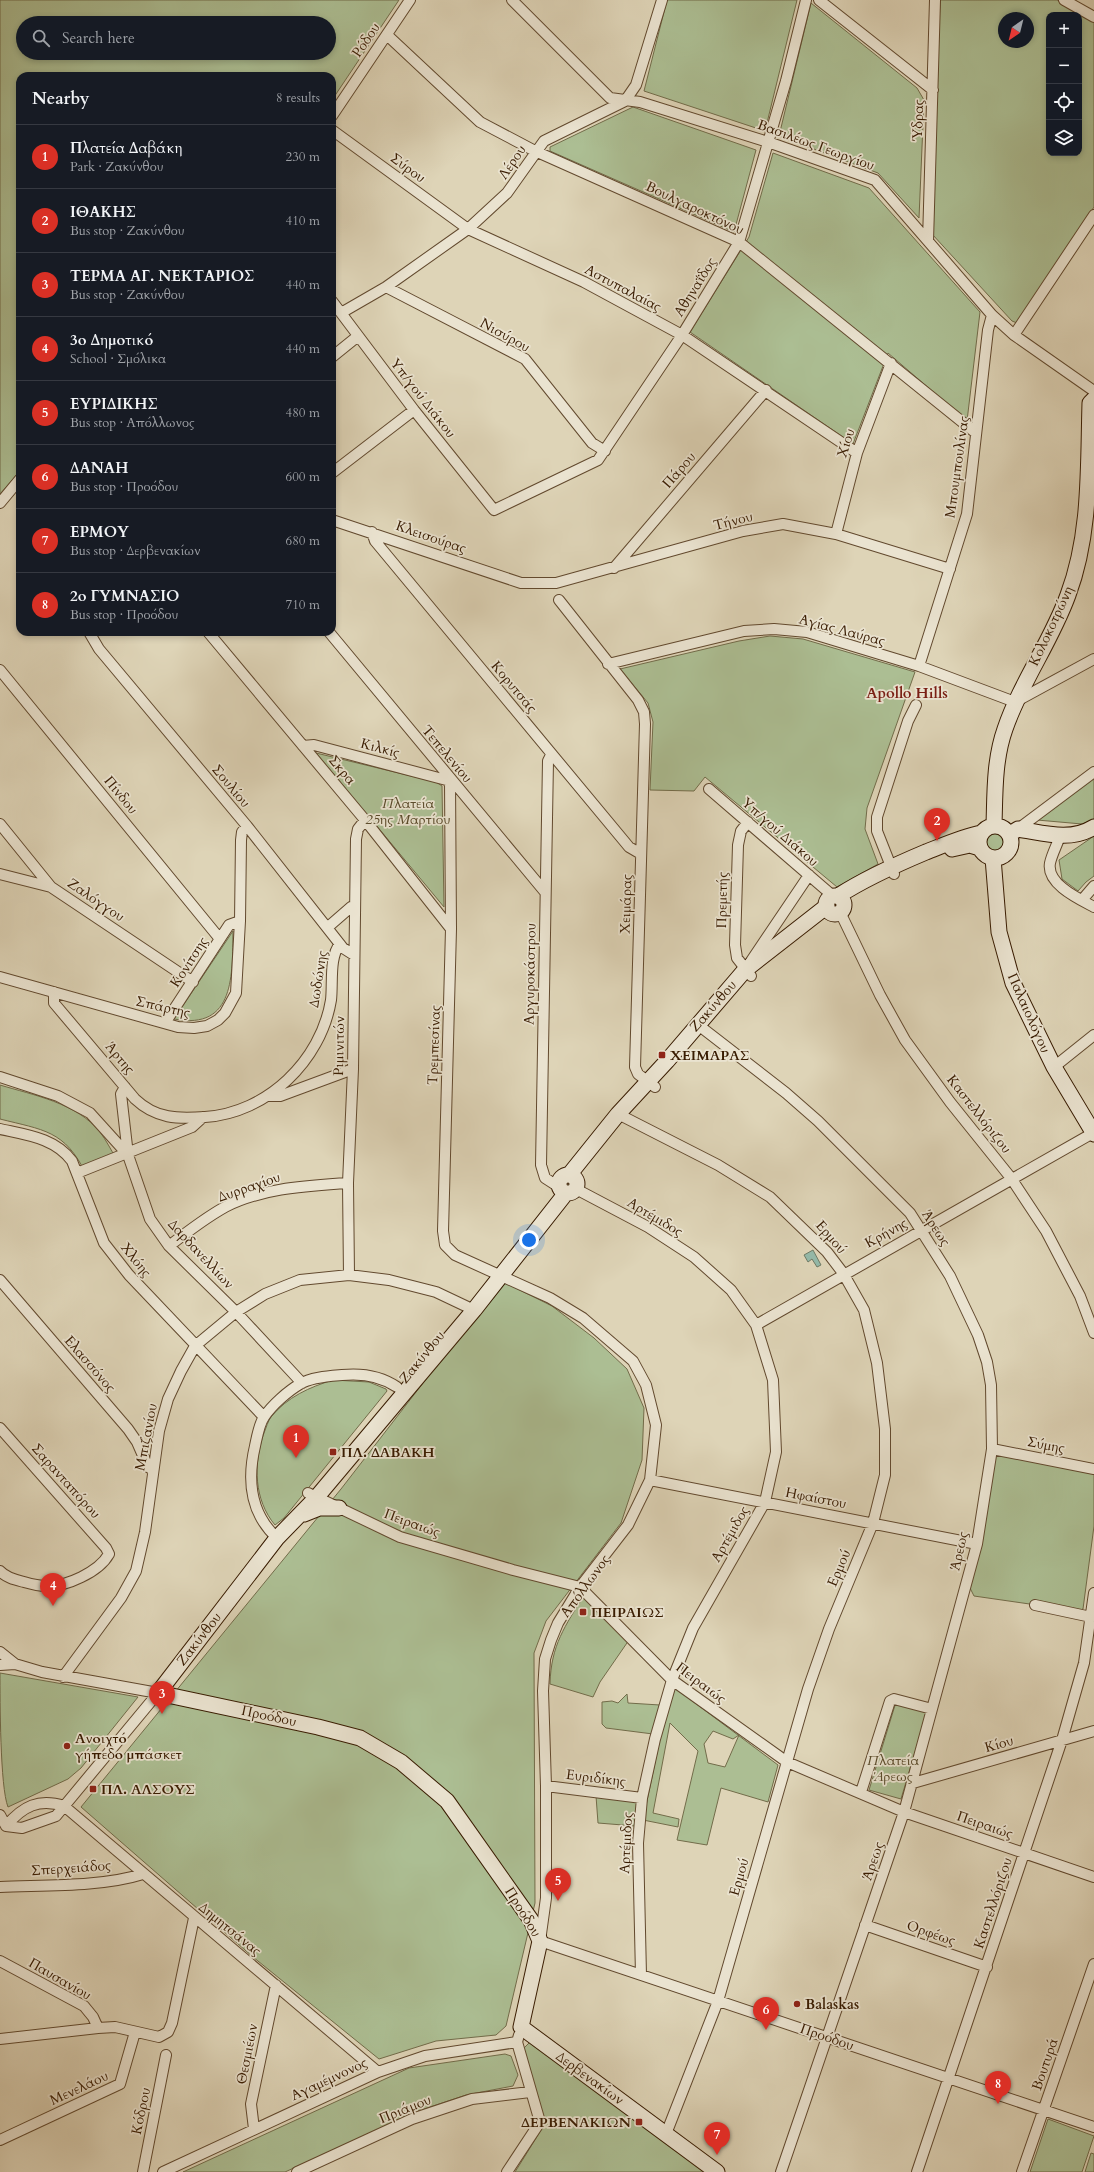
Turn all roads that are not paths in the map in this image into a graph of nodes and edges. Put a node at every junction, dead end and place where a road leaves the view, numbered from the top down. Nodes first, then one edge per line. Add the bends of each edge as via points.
1 (410, 0) edge
2 (512, 0) edge
3 (662, 0) edge
4 (806, 0) edge
5 (819, 0) edge
6 (935, 0) edge
7 (1064, 0) edge
8 (1094, 16) edge
9 (386, 35) junction
10 (932, 90) junction
11 (625, 101) junction
12 (336, 110) edge
13 (336, 133) edge
14 (768, 142) junction
15 (535, 151) junction
16 (1094, 215) edge
17 (468, 229) junction
18 (928, 241) junction
19 (739, 242) junction
20 (386, 287) junction
21 (336, 306) edge
22 (341, 313) junction
23 (992, 315) junction
24 (682, 335) junction
25 (1014, 335) junction
26 (358, 336) junction
27 (336, 354) edge
28 (891, 363) junction
29 (766, 390) junction
30 (1094, 391) edge
31 (1094, 399) edge
32 (414, 410) junction
33 (976, 433) junction
34 (605, 451) junction
35 (857, 453) junction
36 (336, 470) edge
37 (16, 485) edge
38 (0, 503) edge
39 (494, 510) joint
40 (336, 521) edge
41 (1090, 524) edge
42 (372, 532) junction
43 (836, 534) junction
44 (614, 568) junction
45 (950, 569) junction
46 (521, 583) joint
47 (559, 600) dead end
48 (92, 636) edge
49 (211, 636) edge
50 (332, 636) edge
51 (1094, 659) edge
52 (608, 664) junction
53 (919, 666) junction
54 (0, 670) edge
55 (1015, 702) junction
56 (916, 705) dead end
57 (303, 746) junction
58 (551, 755) junction
59 (1094, 772) edge
60 (450, 780) junction
61 (709, 789) dead end
62 (365, 820) junction
63 (748, 822) junction
64 (0, 824) edge
65 (994, 825) junction
66 (247, 826) junction
67 (1094, 826) edge
68 (1014, 831) junction
69 (1060, 836) junction
70 (980, 841) junction
71 (641, 854) junction
72 (994, 858) junction
73 (893, 870) junction
74 (0, 874) edge
75 (809, 875) junction
76 (1094, 886) edge
77 (51, 887) junction
78 (545, 892) junction
79 (1082, 900) junction
80 (835, 905) junction
81 (355, 907) junction
82 (1094, 907) edge
83 (240, 921) junction
84 (328, 927) junction
85 (451, 929) junction
86 (220, 939) junction
87 (340, 944) junction
88 (354, 955) junction
89 (748, 973) junction
90 (0, 977) edge
91 (193, 982) junction
92 (54, 992) junction
93 (165, 1023) junction
94 (700, 1027) junction
95 (1094, 1036) edge
96 (1054, 1067) junction
97 (353, 1069) junction
98 (0, 1077) edge
99 (651, 1085) junction
100 (125, 1087) junction
101 (269, 1096) junction
102 (623, 1116) junction
103 (203, 1117) junction
104 (0, 1129) edge
105 (1094, 1133) edge
106 (128, 1155) junction
107 (77, 1173) junction
108 (1011, 1178) junction
109 (348, 1183) junction
110 (569, 1185) junction
111 (921, 1229) junction
112 (169, 1246) junction
113 (843, 1273) junction
114 (497, 1274) junction
115 (349, 1276) junction
116 (0, 1280) edge
117 (469, 1307) junction
118 (236, 1312) junction
119 (756, 1324) junction
120 (1094, 1333) edge
121 (195, 1346) junction
122 (302, 1383) junction
123 (397, 1387) junction
124 (264, 1417) junction
125 (0, 1428) edge
126 (992, 1449) junction
127 (1094, 1469) edge
128 (153, 1470) junction
129 (650, 1480) junction
130 (327, 1485) junction
131 (312, 1496) junction
132 (764, 1502) junction
133 (336, 1507) junction
134 (303, 1514) junction
135 (873, 1523) junction
136 (282, 1533) junction
137 (977, 1544) junction
138 (1, 1574) edge
139 (580, 1587) junction
140 (1094, 1593) edge
141 (1035, 1605) dead end
142 (1091, 1617) junction
143 (0, 1652) edge
144 (15, 1664) junction
145 (0, 1666) edge
146 (63, 1677) junction
147 (672, 1680) junction
148 (158, 1693) junction
149 (932, 1709) junction
150 (1094, 1731) edge
151 (1062, 1740) junction
152 (787, 1762) junction
153 (912, 1783) junction
154 (546, 1786) junction
155 (861, 1792) junction
156 (642, 1798) junction
157 (64, 1806) junction
158 (904, 1812) junction
159 (0, 1815) edge
160 (6, 1826) junction
161 (1024, 1853) junction
162 (143, 1874) junction
163 (1094, 1877) edge
164 (0, 1887) edge
165 (194, 1918) junction
166 (865, 1925) junction
167 (540, 1941) junction
168 (0, 1961) edge
169 (1094, 1964) edge
170 (987, 1967) junction
171 (641, 1975) junction
172 (276, 1985) junction
173 (718, 2001) junction
174 (98, 2028) junction
175 (135, 2032) junction
176 (519, 2034) junction
177 (827, 2037) junction
178 (0, 2039) edge
179 (166, 2055) dead end
180 (378, 2072) junction
181 (950, 2079) junction
182 (530, 2092) junction
183 (1043, 2110) junction
184 (1094, 2127) edge
185 (254, 2129) junction
186 (666, 2134) junction
187 (0, 2140) edge
188 (143, 2172) edge
189 (163, 2172) edge
190 (297, 2172) edge
191 (507, 2172) edge
192 (717, 2172) edge
193 (781, 2172) edge
194 (917, 2172) edge
195 (1022, 2172) edge

1 - 9 street, Ρόδου
2 - 11 street, Βασιλέως Γεωργίου via 610,98
3 - 11 street, Λέρου via 636,85
4 - 14 street, Αθηναΐδος
5 - 10 street
6 - 10 street, Ύδρας
7 - 8 street
9 - 12 street, Ρόδου
9 - 15 street, Βουλγαροκτόνου via 480,122
10 - 18 street, Ύδρας
11 - 14 street, Βασιλέως Γεωργίου via 640,102
11 - 15 street, Λέρου via 544,141
13 - 17 street, Σύρου
14 - 18 street, Βασιλέως Γεωργίου via 875,180
14 - 19 street, Αθηναΐδος
15 - 17 street, Λέρου via 507,193
15 - 19 street, Βουλγαροκτόνου
16 - 25 street
17 - 20 street, Λέρου
17 - 24 street, Αστυπαλαίας via 584,282
18 - 23 street, Βασιλέως Γεωργίου
19 - 24 street, Αθηναΐδος
19 - 28 street, Βουλγαροκτόνου
20 - 22 street, Λέρου
20 - 34 street, Νισύρου via 525,360 592,443
21 - 22 street, Υπ/γού Διάκου
22 - 26 street, Υπ/γού Διάκου
23 - 25 street, Βασιλέως Γεωργίου
23 - 33 street, Μπουμπουλίνας
24 - 29 street, Αστυπαλαίας
24 - 34 street, Αθηναΐδος
25 - 30 street, Βασιλέως Γεωργίου
26 - 27 street
26 - 32 street, Υπ/γού Διάκου
28 - 33 street, Βουλγαροκτόνου
28 - 35 street, Χίου
29 - 35 street, Αστυπαλαίας
29 - 44 street, Πάρου
31 - 41 street, Κολοκοτρώνη via 1090,403
32 - 36 street
32 - 39 street, Υπ/γού Διάκου
33 - 45 street, Μπουμπουλίνας via 967,514
34 - 39 street, Αθηναΐδος via 598,460
35 - 43 street, Χίου
37 - 38 street
40 - 42 street, Κλεισούρας
41 - 55 street, Κολοκοτρώνη via 1068,595 1050,636
42 - 46 street, Κλεισούρας
42 - 58 street, Κορυτσάς via 375,541
43 - 44 street, Τήνου via 782,524 744,531
43 - 45 street, Τήνου
44 - 46 street, Τήνου via 556,583
45 - 53 street, Μπουμπουλίνας
47 - 52 street
48 - 66 street, Σουλίου via 104,655
49 - 57 street, Σκρα
50 - 60 street, Τεπελενίου
51 - 55 street
52 - 53 street, Αγίας Λαύρας via 744,632 774,629 807,632
52 - 71 street, Χειμάρας via 638,700 644,712
53 - 55 street, Αγίας Λαύρας
54 - 86 street, Πίνδου
55 - 65 street, Κολοκοτρώνη via 1004,731 996,769
56 - 73 street via 908,720 877,817 877,831
57 - 60 street, Κιλκίς via 314,744
57 - 62 street, Σκρα
58 - 71 street, Κορυτσάς via 629,846
58 - 78 street, Αργυροκάστρου via 548,761
59 - 68 street
60 - 78 street, Τεπελενίου
60 - 85 street, Τρεμπεσίνας
61 - 63 street, Υπ/γού Διάκου
62 - 81 street, Ριμινιτών via 358,829 356,839
62 - 85 street, Σκρα
63 - 75 street, Υπ/γού Διάκου
63 - 89 street, Πρεμετής via 741,832 738,844 735,945 737,958
64 - 77 street, Ζαλόγγου
65 - 68 street
65 - 70 street via 984,829
66 - 83 street, Σπάρτης via 242,832 241,840
66 - 84 street, Σουλίου
67 - 69 street via 1071,836
68 - 69 street
68 - 72 street via 1010,849 1002,856
69 - 79 street via 1050,864 1050,874 1060,885
70 - 72 street via 987,856
70 - 73 street, Ζακύνθου via 964,836
71 - 99 street, Χειμάρας via 635,1067 638,1074
72 - 96 street, Παλαιολόγου via 999,932 1013,983
73 - 80 street, Ζακύνθου
74 - 77 street
75 - 80 street, Υπ/γού Διάκου
75 - 89 street
76 - 79 street
77 - 91 street, Ζαλόγγου
78 - 110 street, Αργυροκάστρου via 541,1165 545,1178
79 - 82 street
80 - 89 street, Ζακύνθου
80 - 108 street, Καστελλόριζου via 905,1040 950,1102
81 - 84 street via 351,907
81 - 88 street, Ριμινιτών
83 - 86 street, Κονίτσης via 229,926
83 - 93 street, Σπάρτης via 236,993 225,1013 207,1026 178,1027
84 - 87 street, Σουλίου
85 - 114 street, Τρεμπεσίνας via 443,1231 445,1245 455,1255
86 - 91 street, Κονίτσης
87 - 88 street, Σουλίου
87 - 101 street, Δωδώνης via 335,951 330,1001 320,1036 304,1062
88 - 97 street, Ριμινιτών
89 - 94 street, Ζακύνθου
90 - 92 street, Σπάρτης
91 - 93 street, Κονίτσης
92 - 93 street, Σπάρτης
92 - 100 street, Άρτης via 54,1003
94 - 99 street, Ζακύνθου
94 - 111 street, Άρεως via 818,1121 884,1185
95 - 96 street
96 - 105 street, Παλαιολόγου
97 - 101 street, Δωδώνης via 280,1096
97 - 109 street, Ριμινιτών
98 - 106 street, Δαρδανελλίων via 58,1096 90,1113
99 - 102 street, Ζακύνθου
100 - 103 street, Δωδώνης via 135,1099 152,1112 179,1119
100 - 106 street, Άρτης via 121,1094
101 - 103 street, Δωδώνης via 235,1112
102 - 110 street, Ζακύνθου
102 - 113 street, Ερμού via 718,1165 770,1197 805,1229
103 - 106 street via 192,1128
104 - 107 street, Χλόης via 54,1143 64,1150
105 - 108 street, Κρήνης
106 - 107 street
106 - 112 street, Δαρδανελλίων via 150,1219
107 - 121 street, Χλόης via 104,1243 129,1275
108 - 111 street, Κρήνης
108 - 120 street, Καστελλόριζου via 1046,1231 1080,1296
109 - 112 street, Δυρραχίου via 292,1187 240,1202 202,1221
109 - 115 street, Ριμινιτών
110 - 114 street, Ζακύνθου
110 - 119 street, Αρτέμιδος via 648,1227 694,1257 730,1290
111 - 113 street, Κρήνης
111 - 126 street, Άρεως via 950,1276 980,1342 991,1385
112 - 118 street, Δαρδανελλίων
113 - 119 street, Κρήνης
113 - 135 street, Ερμού via 864,1310 876,1363 885,1429 885,1475
114 - 117 street, Ζακύνθου
114 - 129 street, Απόλλωνος via 550,1298 583,1318 633,1361 646,1385 656,1425
115 - 117 street, Μπιζανίου via 389,1280 436,1292
115 - 118 street, Μπιζανίου via 300,1280 265,1294
116 - 128 street, Ελασσόνος via 128,1429 148,1467
117 - 123 street, Ζακύνθου
117 - 130 street, Ζακύνθου
118 - 121 street, Μπιζανίου
118 - 122 street, Δαρδανελλίων
119 - 132 street, Αρτέμιδος via 772,1380 776,1452
121 - 124 street, Χλόης
121 - 128 street, Μπιζανίου via 168,1398 159,1431
122 - 123 street via 359,1374 388,1381
122 - 124 street via 286,1394
123 - 131 street, Ζακύνθου
124 - 136 street via 250,1464 250,1489 258,1513 269,1531
125 - 138 street, Σαρανταπόρου via 109,1554 87,1574 67,1584 46,1586 22,1582
126 - 127 street, Σύμης
126 - 137 street, Άρεως
128 - 146 street, Μπιζανίου via 145,1532 136,1571 117,1604
129 - 132 street, Ηφαίστου
129 - 139 street, Απόλλωνος via 628,1526
130 - 131 street, Ζακύνθου
130 - 133 street via 329,1499
131 - 133 street, Πειραιώς
131 - 134 street, Ζακύνθου
131 - 136 street, Ζακύνθου via 297,1508
132 - 135 street, Ηφαίστου
132 - 147 street, Αρτέμιδος via 693,1628
133 - 134 street via 319,1508
133 - 139 street, Πειραιώς via 400,1537
134 - 136 street, Ζακύνθου
135 - 137 street, Ηφαίστου
135 - 152 street, Ερμού via 829,1629
136 - 148 street, Ζακύνθου
137 - 149 street, Άρεως
139 - 147 street, Πειραιώς
139 - 154 street, Απόλλωνος via 558,1623 545,1660 543,1691
140 - 142 street, Καστελλόριζου
141 - 142 street
142 - 151 street, Καστελλόριζου via 1084,1663
143 - 144 street
144 - 145 street
144 - 146 street, Προόδου
146 - 148 street, Προόδου
147 - 152 street, Πειραιώς
147 - 156 street, Αρτέμιδος
148 - 157 street, Ζακύνθου
148 - 167 street, Προόδου via 360,1738 401,1762 447,1801 531,1920
149 - 153 street, Άρεως
149 - 155 street via 894,1699 890,1701
150 - 151 street, Κίου
151 - 153 street, Κίου
151 - 161 street, Καστελλόριζου
152 - 155 street, Πειραιώς
152 - 173 street, Ερμού
153 - 158 street, Άρεως
154 - 156 street, Ευριδίκης
154 - 167 street, Απόλλωνος via 546,1898
155 - 158 street, Πειραιώς
156 - 171 street, Αρτέμιδος via 638,1843
157 - 160 street, Ζακύνθου via 56,1816 22,1828
157 - 160 street via 50,1802 32,1805 17,1813
157 - 162 street, Δημητσάνας
158 - 161 street, Πειραιώς
158 - 166 street, Άρεως
159 - 160 street
161 - 163 street, Πειραιώς
161 - 170 street, Καστελλόριζου
162 - 164 street, Σπερχειάδος via 83,1883
162 - 165 street, Δημητσάνας
165 - 172 street, Δημητσάνας
165 - 175 street via 168,2032 160,2037
166 - 170 street, Ορφέως
166 - 177 street, Άρεως
167 - 171 street, Προόδου
167 - 176 street, Απόλλωνος
168 - 174 street, Παυσανίου via 84,2006
169 - 183 street, Βουτυρά
170 - 181 street, Καστελλόριζου
171 - 173 street, Προόδου
172 - 180 street, Δημητσάνας
172 - 185 street, Θεσμιέων via 251,2104
173 - 177 street, Προόδου
173 - 186 street, Ερμού
174 - 175 street via 115,2027
174 - 178 street
175 - 187 street, Μενελάου via 120,2084
176 - 180 street, Αγαμέμνονος via 425,2056
176 - 182 street
176 - 186 street, Δερβενακίων
177 - 181 street, Προόδου
177 - 193 street, Άρεως
179 - 188 street, Κόδρου
180 - 185 street, Αγαμέμνονος
181 - 183 street, Προόδου
181 - 194 street, Καστελλόριζου
182 - 190 street, Πριάμου via 472,2099 412,2119
182 - 191 street via 540,2122
183 - 184 street, Προόδου
183 - 195 street, Βουτυρά
185 - 189 street, Αγαμέμνονος
186 - 192 street, Δερβενακίων

